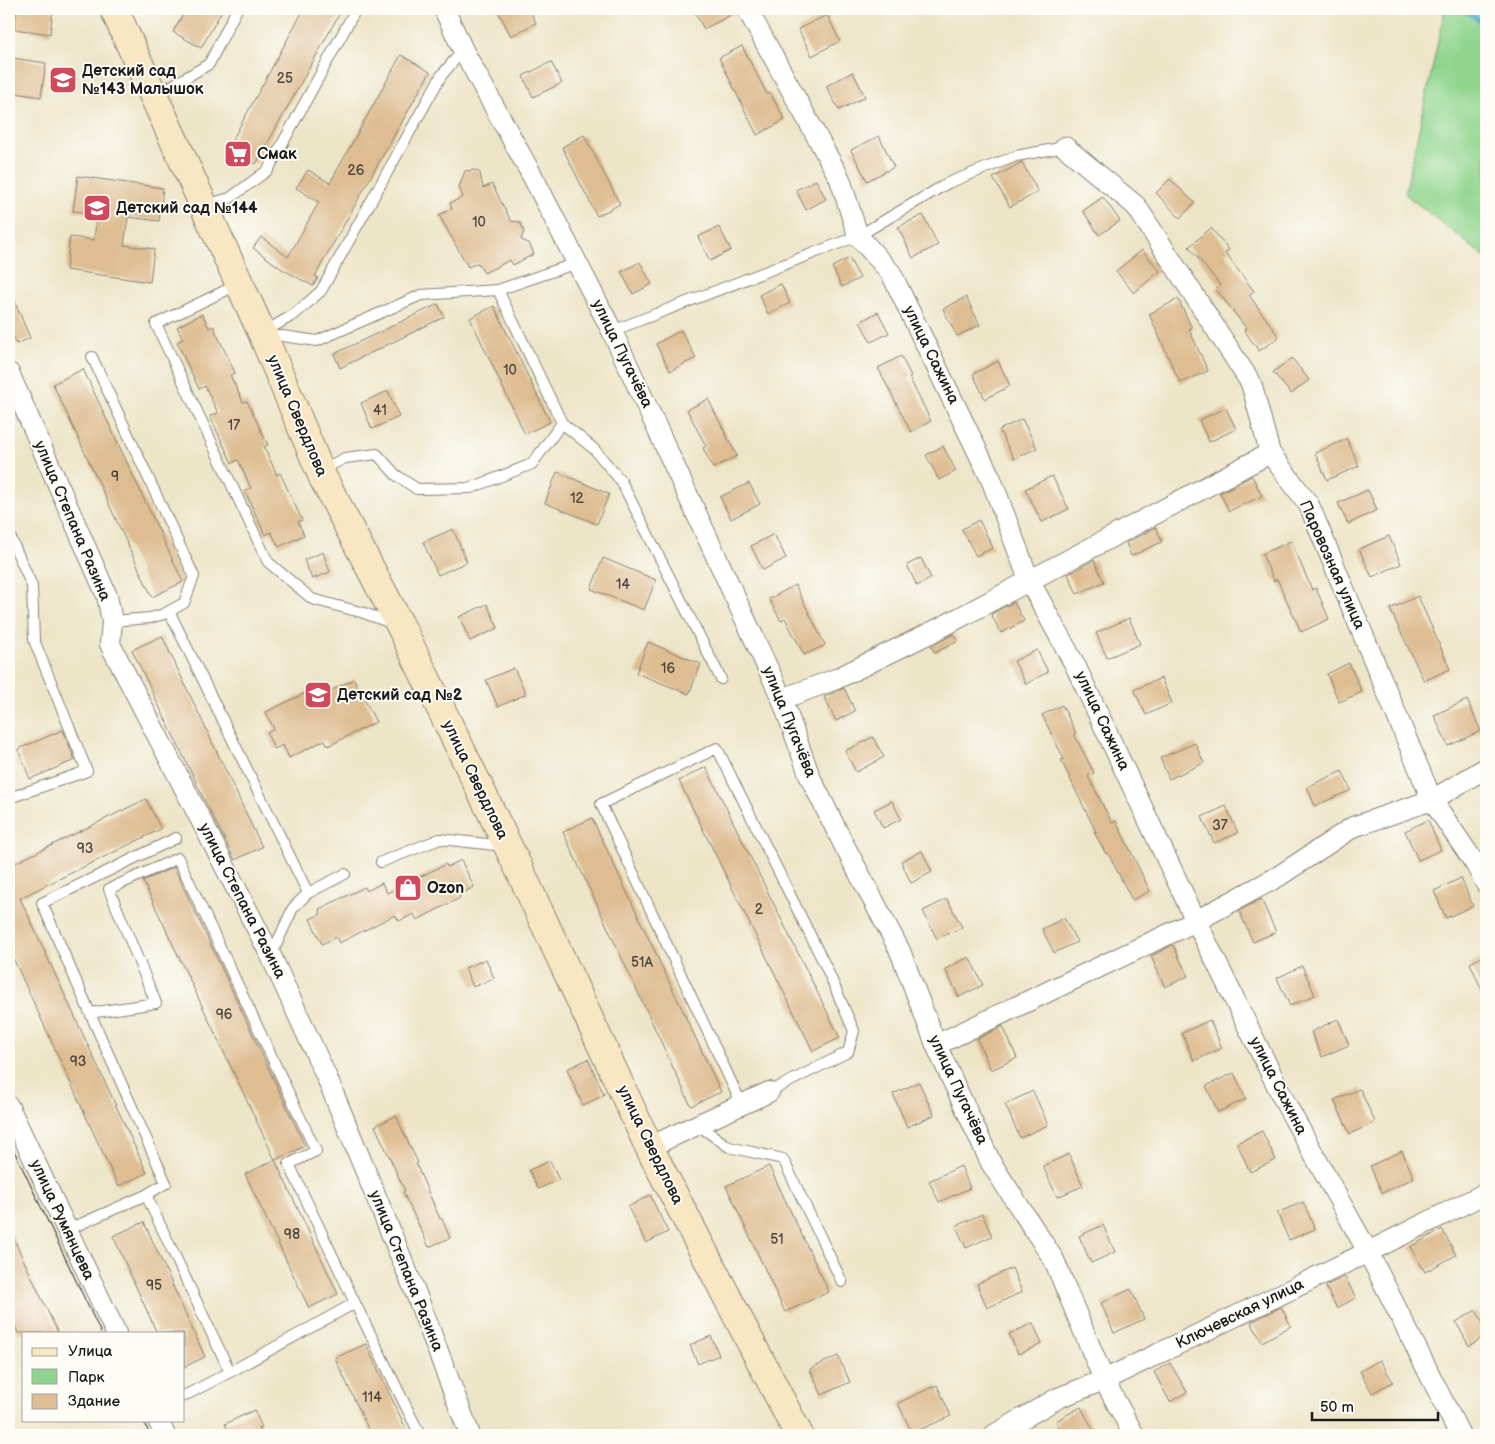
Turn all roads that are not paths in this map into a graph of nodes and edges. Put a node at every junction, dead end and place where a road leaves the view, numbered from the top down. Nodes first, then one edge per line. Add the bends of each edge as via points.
1 (114, 9) edge
2 (237, 9) edge
3 (356, 9) edge
4 (444, 9) edge
5 (747, 9) edge
6 (464, 50) junction
7 (153, 91) junction
8 (1065, 147) joint
9 (204, 205) junction
10 (858, 236) junction
11 (577, 263) junction
12 (240, 284) junction
13 (498, 290) junction
14 (612, 331) junction
15 (262, 333) junction
16 (92, 357) dead end
17 (9, 373) edge
18 (562, 423) junction
19 (1270, 453) junction
20 (323, 478) junction
21 (9, 534) edge
22 (1029, 580) junction
23 (169, 611) junction
24 (112, 621) junction
25 (401, 627) junction
26 (720, 678) dead end
27 (782, 699) junction
28 (1486, 768) edge
29 (9, 798) edge
30 (1432, 800) junction
31 (176, 838) dead end
32 (507, 846) junction
33 (381, 862) dead end
34 (346, 874) dead end
35 (1486, 884) edge
36 (308, 893) junction
37 (1196, 920) junction
38 (271, 956) junction
39 (90, 1013) junction
40 (936, 1045) junction
41 (770, 1092) joint
42 (742, 1105) junction
43 (9, 1107) edge
44 (698, 1125) junction
45 (649, 1147) junction
46 (1486, 1193) edge
47 (146, 1195) junction
48 (67, 1230) junction
49 (1368, 1252) junction
50 (842, 1282) dead end
51 (355, 1303) junction
52 (116, 1332) edge
53 (230, 1372) junction
54 (1104, 1380) junction
55 (185, 1395) edge
56 (159, 1422) edge
57 (165, 1435) edge
58 (420, 1435) edge
59 (470, 1435) edge
60 (799, 1435) edge
61 (994, 1435) edge
62 (1134, 1435) edge
63 (1460, 1435) edge

1 - 7 street, улица Свердлова
2 - 7 lane via 209,64 168,88
3 - 9 lane via 268,170 230,198
4 - 6 street, улица Пугачёва
5 - 10 street, улица Сажина via 840,179
6 - 11 street, улица Пугачёва
6 - 15 lane via 441,76 321,291 295,314
7 - 9 street, улица Свердлова
8 - 10 lane via 1016,156 948,183
8 - 19 street, Паровозная улица via 1136,206 1251,383
9 - 12 street, улица Свердлова
10 - 14 lane
10 - 22 street, улица Сажина via 891,273 991,479
11 - 13 lane
11 - 14 street, улица Пугачёва
12 - 15 street, улица Свердлова
12 - 25 lane via 156,324 268,562 312,599
13 - 15 lane via 421,295 317,341
13 - 18 lane
14 - 27 street, улица Пугачёва
15 - 20 street, улица Свердлова
16 - 23 lane via 194,576 184,603
17 - 24 street, улица Степана Разина via 107,596
18 - 20 lane via 532,464 470,488 417,489 396,474 377,454 345,458 331,465
18 - 26 lane via 594,448 621,481
19 - 22 street
19 - 30 street, Паровозная улица via 1309,505
20 - 25 street, улица Свердлова
21 - 29 lane via 32,586 34,640 87,771
22 - 27 street via 836,679
22 - 37 street, улица Сажина via 1075,664
23 - 24 lane via 150,618
23 - 36 lane
24 - 38 street, улица Степана Разина via 110,644
25 - 32 street, улица Свердлова
27 - 40 street, улица Пугачёва via 810,777 900,951
28 - 30 street
30 - 35 street, Паровозная улица
30 - 37 street via 1353,827 1279,876
31 - 39 lane via 42,903
32 - 33 lane via 440,840
32 - 45 street, улица Свердлова
34 - 36 lane
36 - 38 lane via 293,908
37 - 40 street
37 - 49 street, улица Сажина via 1288,1108
38 - 59 street, улица Степана Разина via 334,1096 415,1291
39 - 47 lane via 166,1184
39 - 51 lane via 156,1003 109,889 178,858 316,1151 289,1164
40 - 54 street, улица Пугачёва via 991,1163 1054,1260
41 - 42 street
41 - 42 lane via 848,1052 854,1031 826,967 717,748 601,804
42 - 44 street
43 - 48 street, улица Румянцева
44 - 45 street
44 - 50 lane via 729,1147 783,1159
45 - 60 street, улица Свердлова
46 - 49 street, Ключевская улица
47 - 48 lane
47 - 53 lane
48 - 52 street, улица Румянцева
49 - 54 street, Ключевская улица
49 - 63 street, улица Сажина
51 - 53 lane
51 - 58 lane
53 - 55 lane
54 - 61 street, Ключевская улица via 1058,1398
54 - 62 street, улица Пугачёва
56 - 57 street

